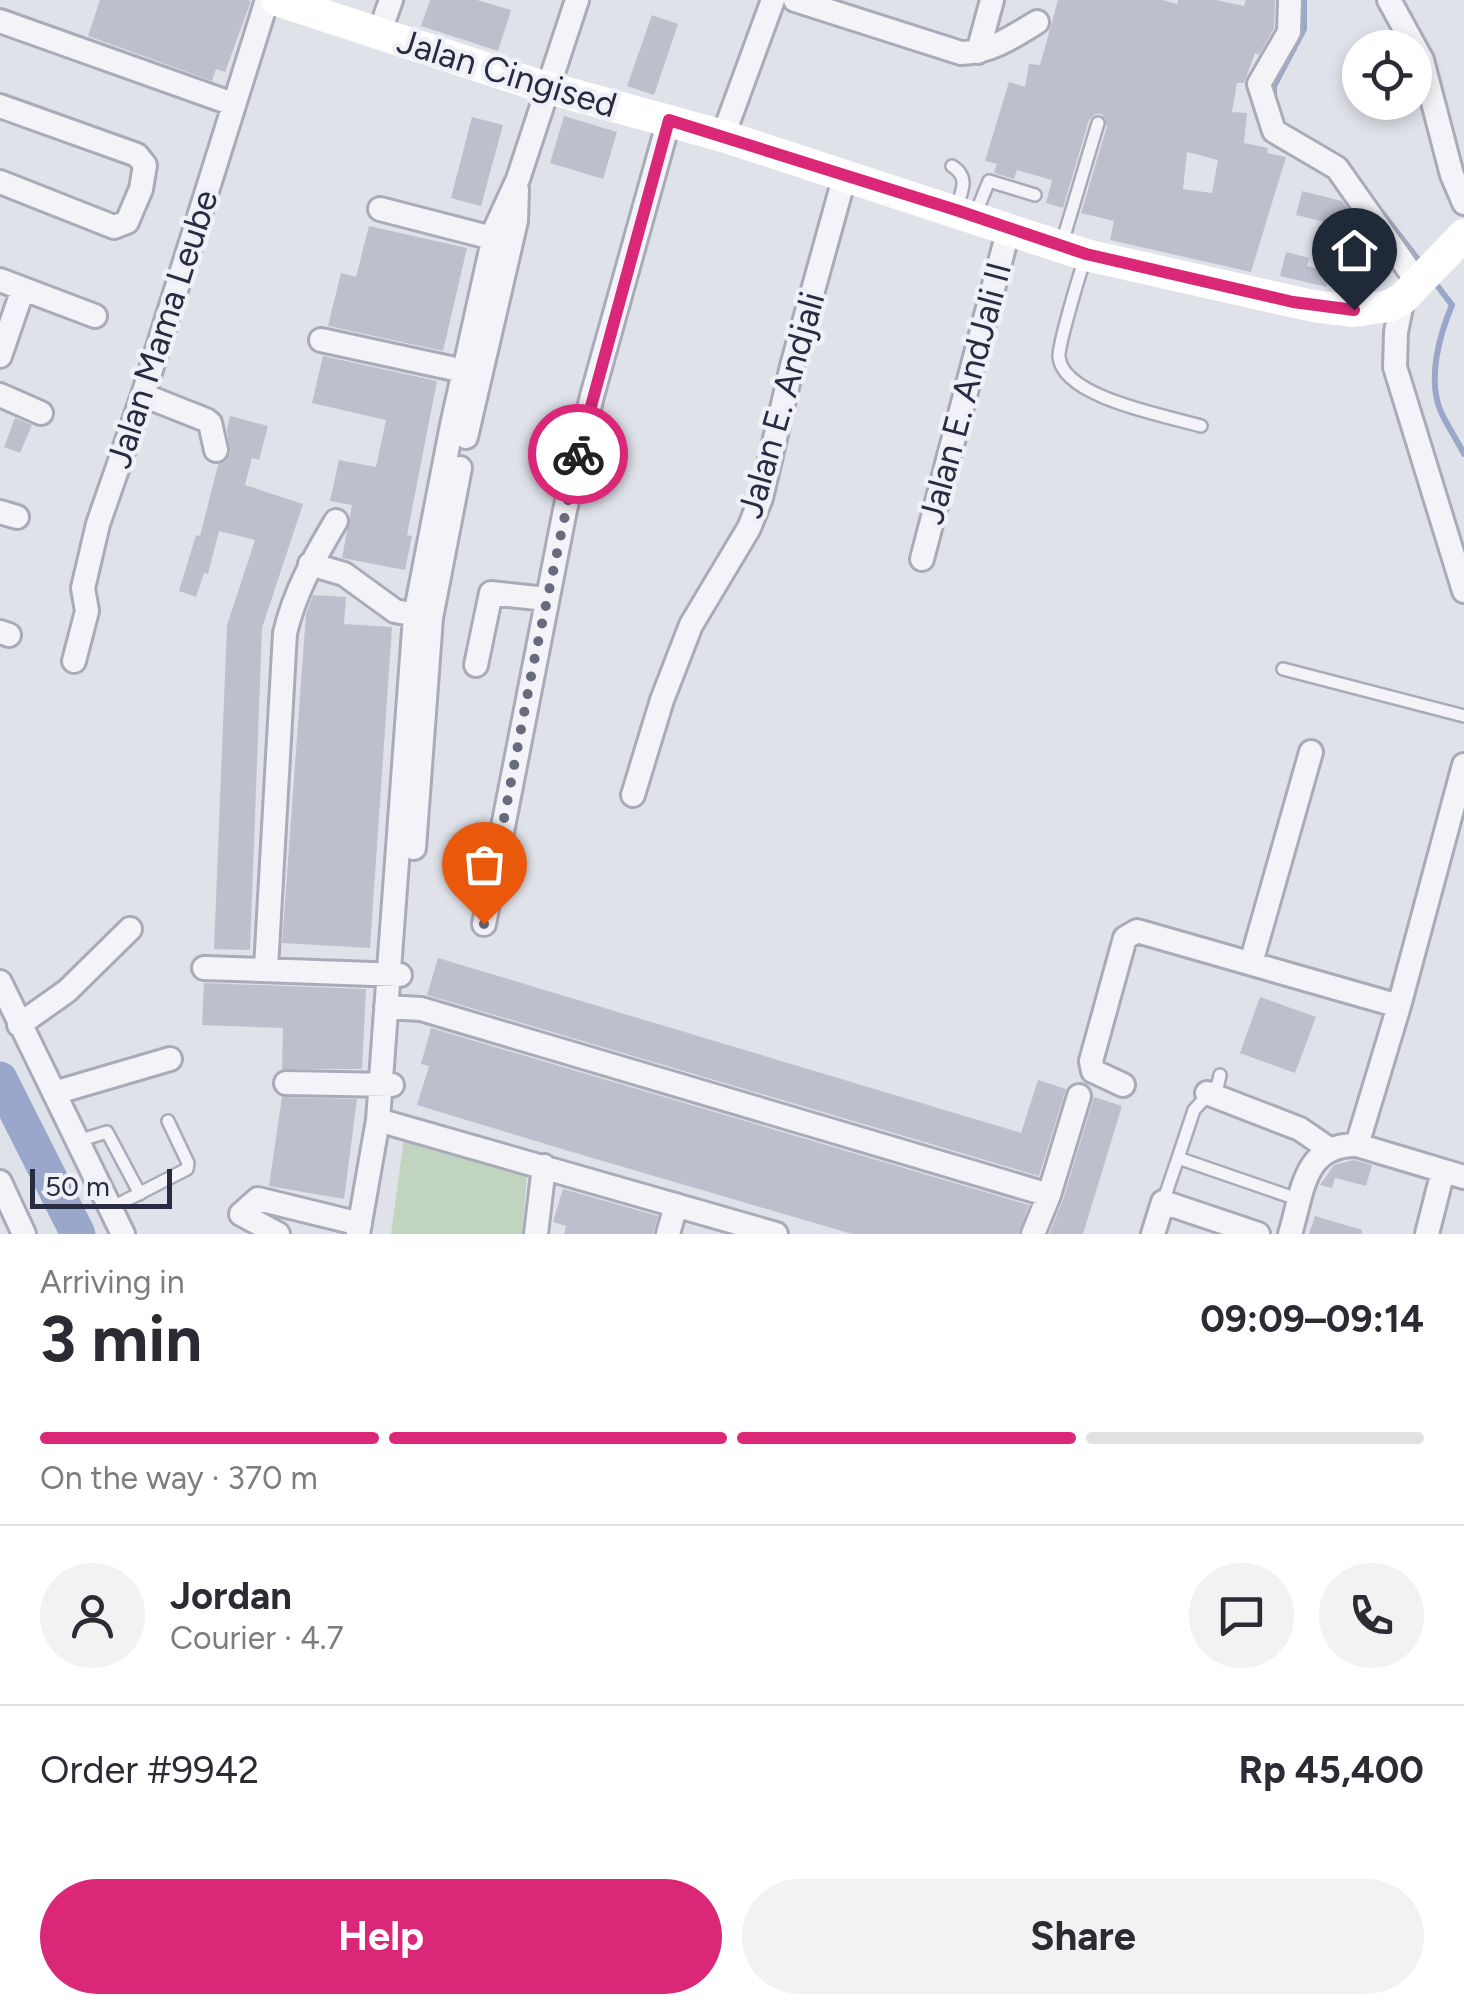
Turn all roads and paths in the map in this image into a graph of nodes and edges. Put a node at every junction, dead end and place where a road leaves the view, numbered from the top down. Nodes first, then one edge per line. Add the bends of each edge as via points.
1 (267, 0) edge
2 (277, 0) edge
3 (390, 0) edge
4 (577, 0) edge
5 (773, 0) edge
6 (795, 0) edge
7 (992, 0) edge
8 (1290, 0) edge
9 (1390, 0) edge
10 (0, 21) edge
11 (1037, 22) dead end
12 (380, 34) junction
13 (978, 52) junction
14 (547, 88) junction
15 (233, 104) junction
16 (0, 106) edge
17 (669, 120) junction
18 (1098, 123) dead end
19 (723, 136) junction
20 (952, 166) dead end
21 (845, 175) junction
22 (0, 182) edge
23 (1035, 195) dead end
24 (1464, 203) edge
25 (380, 208) dead end
26 (965, 213) junction
27 (1009, 228) junction
28 (503, 234) junction
29 (1462, 243) edge
30 (1074, 250) junction
31 (0, 280) edge
32 (1418, 283) junction
33 (23, 289) junction
34 (95, 316) dead end
35 (321, 340) dead end
36 (0, 356) edge
37 (464, 371) junction
38 (0, 395) edge
39 (143, 395) junction
40 (42, 413) dead end
41 (1201, 426) dead end
42 (460, 427) junction
43 (216, 450) dead end
44 (336, 521) dead end
45 (922, 560) dead end
46 (310, 564) junction
47 (1464, 590) edge
48 (546, 599) junction
49 (423, 617) junction
50 (74, 661) dead end
51 (476, 665) dead end
52 (1283, 670) dead end
53 (1464, 716) edge
54 (1311, 752) dead end
55 (1464, 764) edge
56 (632, 795) dead end
57 (484, 924) dead end
58 (130, 929) dead end
59 (1251, 964) junction
60 (204, 968) dead end
61 (266, 968) junction
62 (396, 974) junction
63 (0, 982) edge
64 (1399, 1006) junction
65 (394, 1008) junction
66 (19, 1026) junction
67 (170, 1059) dead end
68 (286, 1082) dead end
69 (1123, 1084) dead end
70 (1214, 1084) joint
71 (388, 1085) junction
72 (54, 1093) junction
73 (1079, 1096) dead end
74 (386, 1121) junction
75 (168, 1122) dead end
76 (78, 1142) junction
77 (1357, 1145) junction
78 (1329, 1149) junction
79 (1178, 1158) junction
80 (544, 1166) junction
81 (1454, 1174) edge
82 (0, 1182) edge
83 (140, 1194) junction
84 (1049, 1196) junction
85 (1300, 1200) junction
86 (1163, 1202) junction
87 (676, 1205) junction
88 (111, 1208) junction
89 (364, 1231) edge
90 (24, 1234) edge
91 (123, 1234) edge
92 (278, 1234) edge
93 (536, 1234) edge
94 (668, 1234) edge
95 (776, 1234) edge
96 (1033, 1234) edge
97 (1153, 1234) edge
98 (1258, 1234) edge
99 (1290, 1234) edge
100 (1427, 1234) edge

1 - 15 street, Jalan Mama Leube
2 - 12 main road, Jalan Cingised
3 - 12 street
4 - 14 street
5 - 19 street
6 - 13 street via 961,54
7 - 13 street
8 - 32 street via 1289,32 1259,84 1272,128 1337,168
9 - 24 street via 1422,60
10 - 15 street
11 - 13 street
12 - 14 main road, Jalan Cingised
14 - 17 main road, Jalan Cingised
14 - 28 street
15 - 39 street, Jalan Mama Leube
16 - 22 street via 137,155 145,165 127,222 114,227
17 - 19 main road, Jalan Cingised
17 - 48 street via 592,396
18 - 30 lane
19 - 21 main road, Jalan Cingised
20 - 26 lane via 964,179
21 - 26 main road, Jalan Cingised
21 - 56 street, Jalan E. Andjali via 761,498 691,625
23 - 26 lane via 989,181
25 - 28 street
26 - 27 main road, Jalan Cingised
27 - 30 main road, Jalan Cingised
27 - 45 street, Jalan E. AndJali II
28 - 37 street
28 - 42 street
29 - 32 main road
30 - 32 main road, Jalan Cingised via 1312,306 1375,310
30 - 41 lane via 1059,356 1066,375 1100,397
31 - 33 street
32 - 47 street via 1396,332 1395,367
33 - 34 street
33 - 36 street
35 - 37 street
37 - 42 street
38 - 40 street
39 - 43 street via 206,420
39 - 50 street, Jalan Mama Leube via 90,554
42 - 49 street
44 - 46 street
46 - 49 street via 344,574 395,611
46 - 61 street via 286,634
48 - 51 street via 491,593
48 - 57 street
49 - 62 street
52 - 53 lane
54 - 59 street
55 - 64 street
58 - 66 street
59 - 64 street
59 - 69 street via 1137,931 1128,934 1090,1061 1094,1071
60 - 61 street
61 - 62 street
62 - 65 street
63 - 66 street
64 - 77 street
65 - 71 street
65 - 84 street via 421,1009
66 - 72 street
67 - 72 street
68 - 71 street
70 - 78 street
70 - 79 lane via 1194,1110
71 - 74 street
72 - 76 street
73 - 84 street
74 - 80 street
74 - 89 street
75 - 83 lane via 188,1167
76 - 83 lane via 106,1132
76 - 88 street
77 - 78 street
77 - 81 street
78 - 85 street via 1312,1164
79 - 85 lane
79 - 86 lane
80 - 87 street
80 - 93 street
81 - 100 street
82 - 90 street
83 - 88 lane
84 - 96 street
85 - 99 street
86 - 97 street
86 - 98 street
87 - 94 street
87 - 95 street
88 - 91 street
89 - 92 street via 258,1199 241,1214

